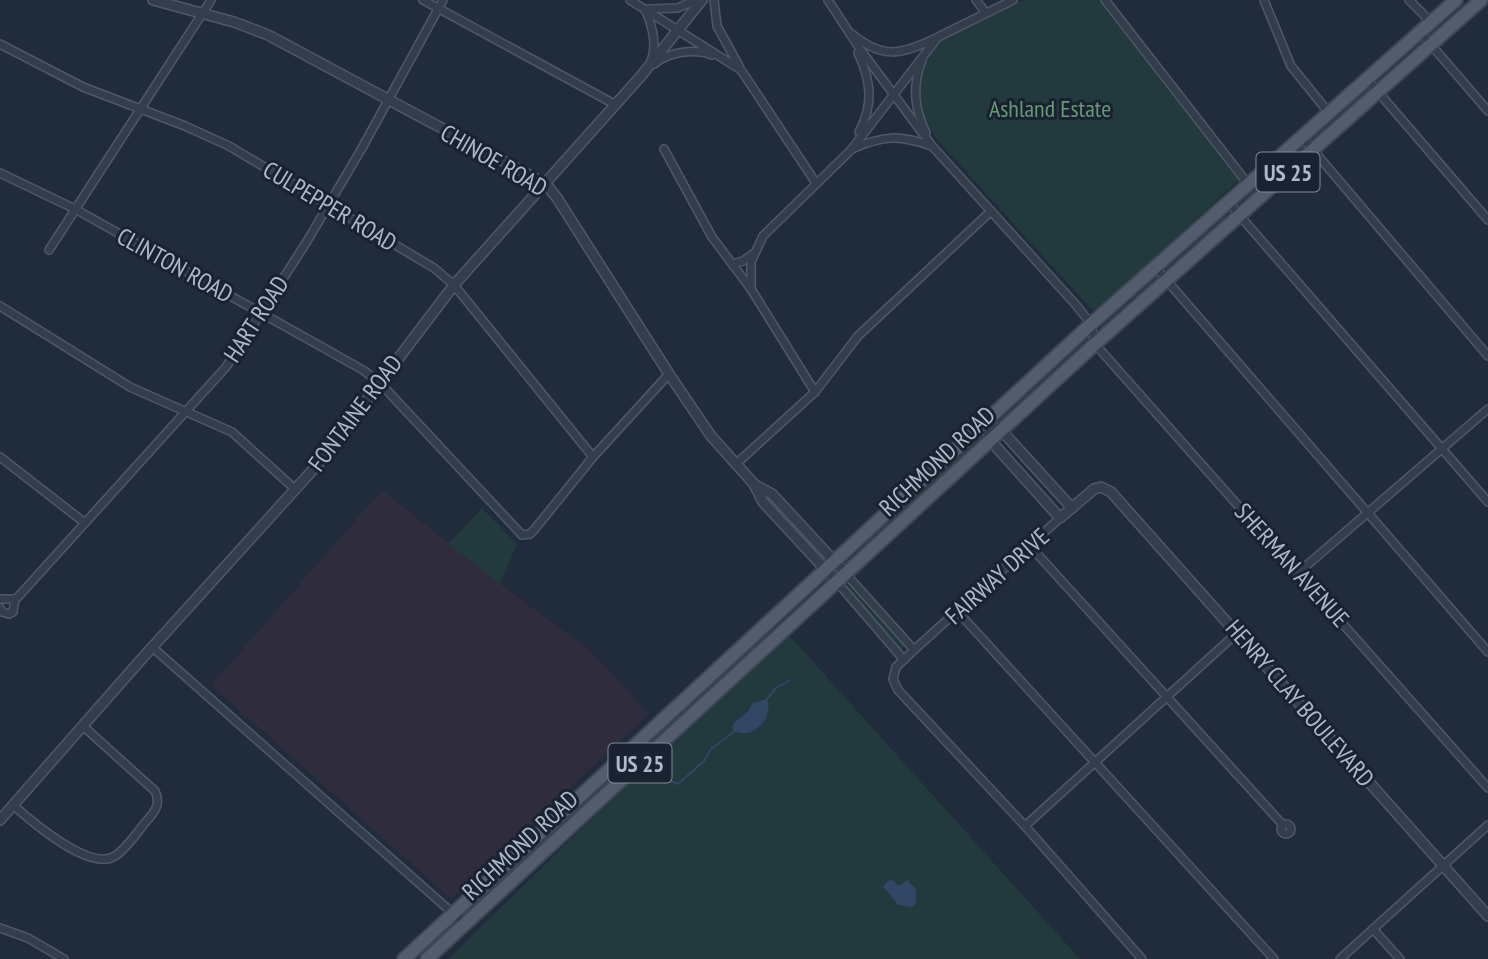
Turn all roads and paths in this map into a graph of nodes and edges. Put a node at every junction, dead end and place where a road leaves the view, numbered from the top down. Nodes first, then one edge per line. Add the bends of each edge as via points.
1 (153, 0) edge
2 (211, 0) edge
3 (423, 0) edge
4 (443, 0) edge
5 (630, 0) edge
6 (695, 0) edge
7 (702, 0) edge
8 (714, 0) edge
9 (828, 0) edge
10 (976, 0) edge
11 (1013, 0) edge
12 (1105, 0) edge
13 (1409, 0) edge
14 (1456, 0) edge
15 (1485, 1) edge
16 (1265, 2) edge
17 (439, 8) junction
18 (645, 8) junction
19 (986, 13) junction
20 (201, 14) junction
21 (1430, 22) junction
22 (679, 29) junction
23 (848, 30) junction
24 (1420, 32) junction
25 (938, 37) junction
26 (0, 44) edge
27 (1431, 45) junction
28 (926, 51) junction
29 (648, 68) junction
30 (741, 70) junction
31 (1367, 79) junction
32 (1378, 92) junction
33 (892, 93) junction
34 (388, 100) junction
35 (616, 105) junction
36 (140, 109) junction
37 (1488, 111) edge
38 (1329, 113) junction
39 (1301, 137) junction
40 (932, 146) junction
41 (664, 149) dead end
42 (851, 150) junction
43 (1312, 150) junction
44 (0, 173) edge
45 (816, 183) junction
46 (546, 184) junction
47 (1248, 184) junction
48 (1228, 202) junction
49 (328, 205) junction
50 (75, 209) junction
51 (991, 211) junction
52 (1239, 215) junction
53 (1488, 220) edge
54 (49, 250) dead end
55 (753, 253) junction
56 (732, 264) junction
57 (1156, 268) junction
58 (1166, 279) junction
59 (454, 285) junction
60 (751, 289) junction
61 (0, 306) edge
62 (261, 313) junction
63 (1091, 324) junction
64 (1095, 344) junction
65 (1488, 356) edge
66 (669, 374) junction
67 (380, 383) junction
68 (815, 392) junction
69 (1488, 409) edge
70 (185, 412) junction
71 (985, 424) junction
72 (1001, 430) junction
73 (990, 440) junction
74 (1442, 448) junction
75 (0, 457) edge
76 (593, 457) junction
77 (736, 464) junction
78 (754, 484) junction
79 (296, 489) junction
80 (1111, 492) joint
81 (1488, 502) edge
82 (1072, 508) junction
83 (1367, 512) junction
84 (1060, 518) junction
85 (85, 523) junction
86 (1030, 546) junction
87 (836, 571) junction
88 (1299, 572) junction
89 (0, 599) edge
90 (15, 599) junction
91 (0, 608) edge
92 (958, 612) junction
93 (1238, 632) junction
94 (152, 647) junction
95 (914, 650) junction
96 (1488, 652) edge
97 (904, 660) junction
98 (1166, 698) junction
99 (83, 726) junction
100 (1094, 762) junction
101 (1488, 788) edge
102 (13, 805) junction
103 (0, 820) edge
104 (1283, 825) dead end
105 (1488, 825) edge
106 (1025, 826) junction
107 (1442, 864) junction
108 (453, 914) junction
109 (1488, 916) edge
110 (465, 924) junction
111 (0, 928) edge
112 (1373, 929) junction
113 (64, 959) edge
114 (404, 959) edge
115 (427, 959) edge
116 (1142, 959) edge
117 (1274, 959) edge
118 (1340, 959) edge
119 (1400, 959) edge

1 - 20 street, CHINOE ROAD
2 - 20 street
3 - 17 street
4 - 17 street, HART ROAD
5 - 18 street
6 - 18 street via 678,8
7 - 22 street, FONTAINE ROAD
8 - 30 street via 717,26
9 - 23 street
10 - 19 street
11 - 19 street
12 - 47 street
13 - 21 street
14 - 21 main road, RICHMOND ROAD / US 25
15 - 27 main road, RICHMOND ROAD / US 25
16 - 38 street via 1291,66
17 - 34 street, HART ROAD
17 - 35 street
18 - 22 street
18 - 29 street via 654,41
19 - 25 street
20 - 34 street, CHINOE ROAD via 268,35
20 - 36 street
21 - 24 main road, RICHMOND ROAD / US 25
22 - 29 street, FONTAINE ROAD
22 - 30 street
23 - 25 street via 889,53
23 - 33 street
23 - 42 street via 864,66 870,96
24 - 27 street
24 - 31 main road, RICHMOND ROAD / US 25
25 - 28 street
26 - 36 street, CULPEPPER ROAD via 83,87
27 - 32 main road, RICHMOND ROAD / US 25
27 - 37 street
28 - 33 street
28 - 40 street via 916,78 915,98
29 - 30 street via 666,57 692,52 710,54
29 - 35 street, FONTAINE ROAD
30 - 45 street
31 - 32 street
31 - 38 main road, RICHMOND ROAD / US 25
32 - 43 main road, RICHMOND ROAD / US 25
32 - 53 street
33 - 40 street
33 - 42 street
34 - 46 street, CHINOE ROAD
34 - 49 street, HART ROAD
35 - 46 street, FONTAINE ROAD
36 - 49 street, CULPEPPER ROAD via 229,146
36 - 50 street
38 - 39 main road, RICHMOND ROAD / US 25
39 - 43 street
39 - 47 main road, RICHMOND ROAD / US 25
40 - 42 street via 891,137
40 - 51 street
41 - 56 street
42 - 45 street
43 - 52 main road, RICHMOND ROAD / US 25
43 - 65 street
44 - 50 street, CLINTON ROAD
45 - 55 street via 767,230
46 - 59 street, FONTAINE ROAD
46 - 66 street, CHINOE ROAD
47 - 48 main road, RICHMOND ROAD / US 25
48 - 52 street
48 - 57 main road, RICHMOND ROAD / US 25
49 - 59 street, CULPEPPER ROAD via 427,263
49 - 62 street, HART ROAD
50 - 54 street
50 - 62 street, CLINTON ROAD
51 - 63 street
51 - 68 street via 858,336
52 - 58 main road, RICHMOND ROAD / US 25
52 - 74 street
55 - 56 street
55 - 60 street
56 - 60 street
57 - 58 street
57 - 63 main road, RICHMOND ROAD / US 25
58 - 64 main road, RICHMOND ROAD / US 25
58 - 83 street
59 - 67 street, FONTAINE ROAD
59 - 76 street, CULPEPPER ROAD
60 - 68 street
61 - 70 street via 130,387
62 - 67 street, CLINTON ROAD
62 - 70 street, HART ROAD via 226,367
63 - 64 street
63 - 71 main road, RICHMOND ROAD / US 25
64 - 72 main road, RICHMOND ROAD / US 25
64 - 88 street, SHERMAN AVENUE
66 - 76 street
66 - 77 street, CHINOE ROAD
67 - 76 street, CLINTON ROAD via 522,535 536,528
67 - 79 street, FONTAINE ROAD
68 - 77 street
69 - 74 street
70 - 79 street via 232,432
70 - 85 street, HART ROAD
71 - 72 street
71 - 73 street
71 - 87 main road, RICHMOND ROAD / US 25 via 876,523 855,554
72 - 73 main road, RICHMOND ROAD / US 25
72 - 82 street
73 - 84 street
73 - 87 main road, RICHMOND ROAD / US 25
74 - 81 street
74 - 83 street
75 - 85 street
77 - 78 street, CHINOE ROAD
78 - 87 street, CHINOE ROAD via 763,502
78 - 87 street, CHINOE ROAD via 772,494
79 - 94 street, FONTAINE ROAD
80 - 82 street, FAIRWAY DRIVE via 1097,488
80 - 93 street, HENRY CLAY BOULEVARD
82 - 84 street, FAIRWAY DRIVE
83 - 88 street
83 - 96 street
84 - 86 street, FAIRWAY DRIVE
85 - 90 street, HART ROAD
86 - 92 street, FAIRWAY DRIVE
86 - 98 street
87 - 95 street
87 - 97 street
87 - 108 main road, RICHMOND ROAD / US 25
87 - 110 main road, RICHMOND ROAD / US 25 via 783,631
88 - 101 street, SHERMAN AVENUE
89 - 90 street
90 - 91 street, HART ROAD via 13,612
92 - 95 street, FAIRWAY DRIVE
92 - 100 street
93 - 98 street
93 - 107 street, HENRY CLAY BOULEVARD
94 - 99 street, FONTAINE ROAD
94 - 108 street
95 - 97 street, FAIRWAY DRIVE
97 - 106 street, FAIRWAY DRIVE via 896,667 893,680 898,690
98 - 100 street
98 - 104 street
99 - 102 street, FONTAINE ROAD
99 - 102 street via 158,796 154,813 129,842 114,857 96,858 59,842
100 - 106 street
100 - 117 street
102 - 103 street, FONTAINE ROAD
105 - 107 street
106 - 116 street
107 - 109 street, HENRY CLAY BOULEVARD
107 - 112 street
108 - 110 street
108 - 114 main road, RICHMOND ROAD / US 25
110 - 115 main road, RICHMOND ROAD / US 25
111 - 113 street
112 - 118 street
112 - 119 street

